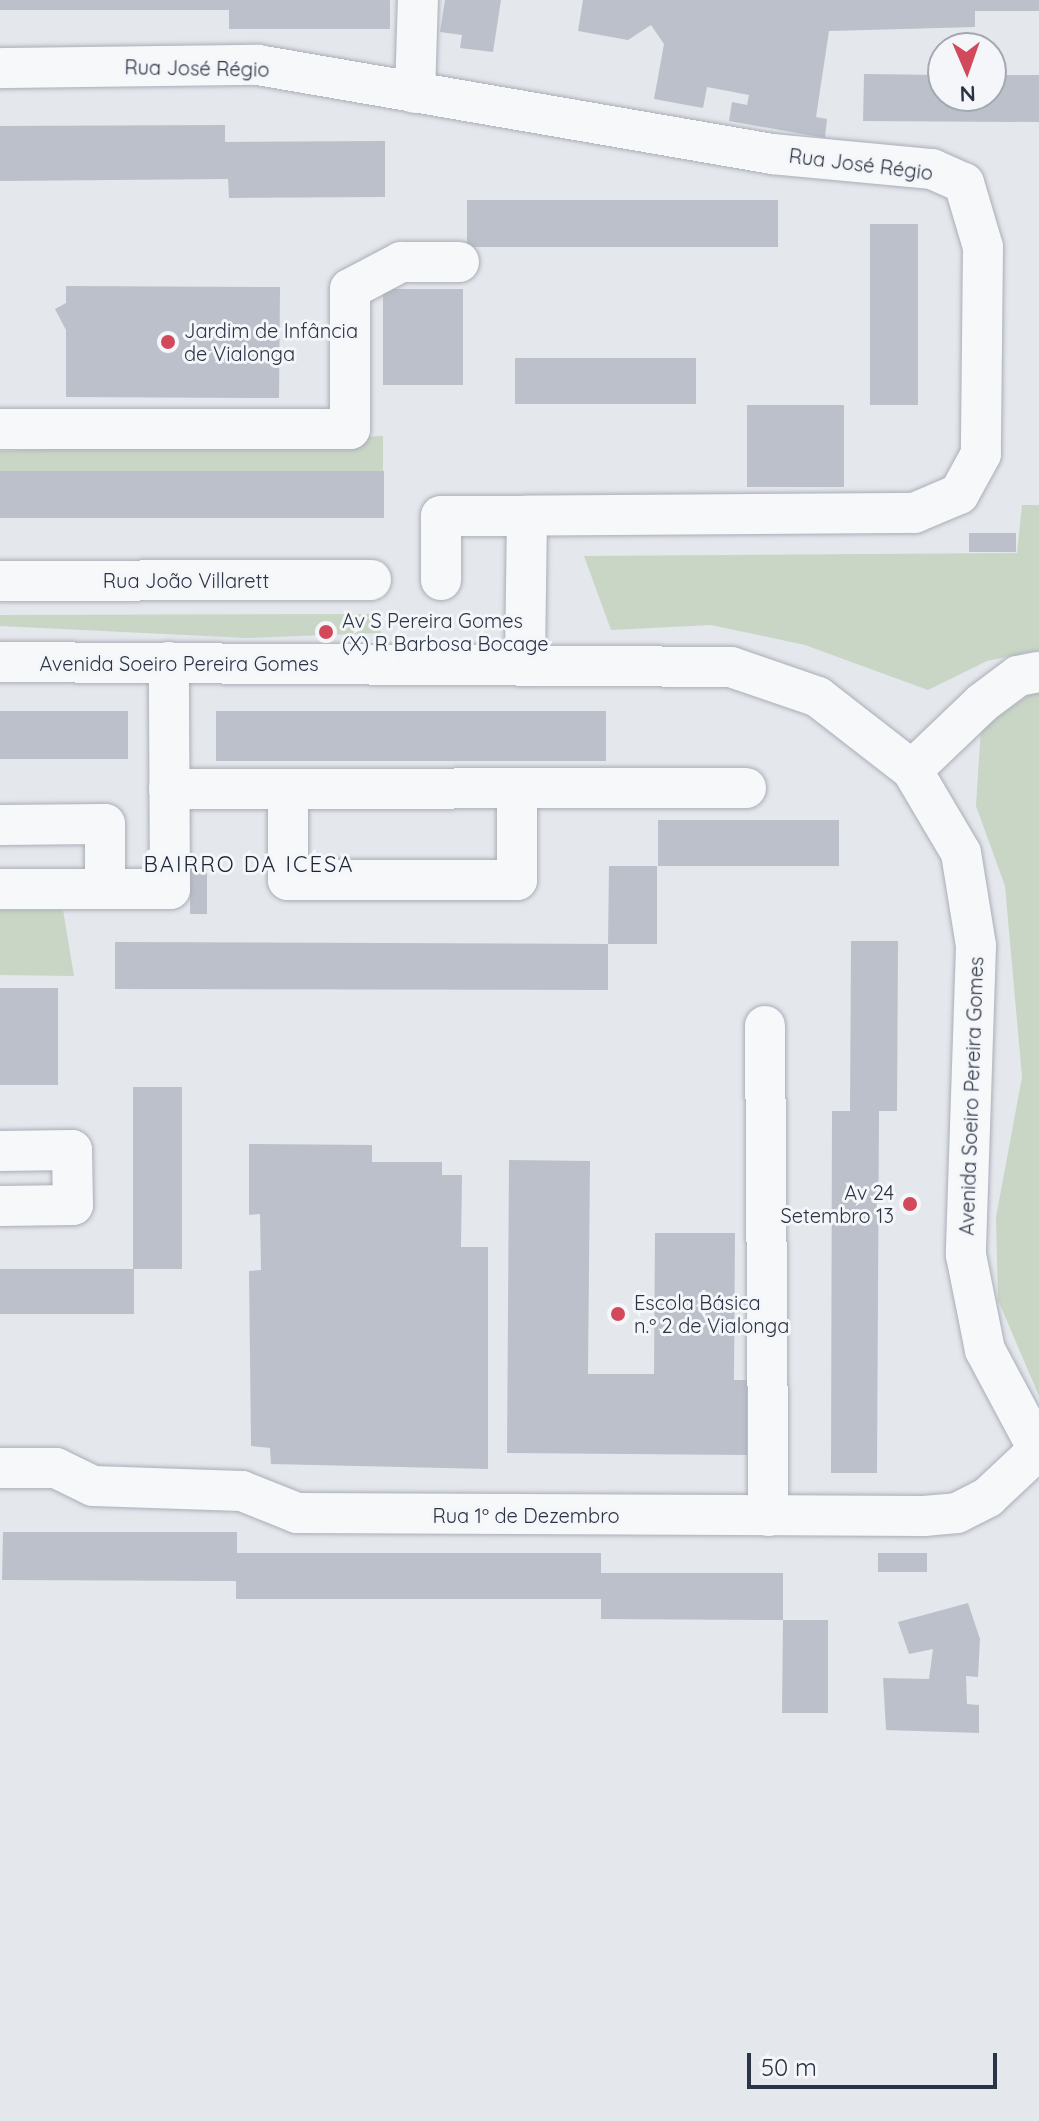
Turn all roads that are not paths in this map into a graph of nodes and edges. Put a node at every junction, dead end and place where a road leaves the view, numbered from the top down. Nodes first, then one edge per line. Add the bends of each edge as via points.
1 (418, 0) edge
2 (0, 68) edge
3 (415, 93) junction
4 (459, 262) dead end
5 (0, 429) edge
6 (527, 516) junction
7 (371, 580) dead end
8 (441, 580) dead end
9 (0, 581) edge
10 (0, 662) edge
11 (169, 662) junction
12 (525, 666) junction
13 (1039, 672) edge
14 (912, 770) junction
15 (746, 788) dead end
16 (169, 789) junction
17 (288, 789) junction
18 (517, 789) junction
19 (0, 825) edge
20 (105, 888) junction
21 (0, 889) edge
22 (765, 1026) dead end
23 (0, 1151) edge
24 (0, 1206) edge
25 (1038, 1450) edge
26 (0, 1468) edge
27 (768, 1516) junction

1 - 3 street
2 - 3 street, Rua José Régio via 258,65
3 - 6 street, Rua José Régio via 772,154 932,169 964,183 977,212 983,247 981,454 959,494 914,513
4 - 5 street via 401,262 350,289 350,429
6 - 8 street, Rua José Régio via 441,516
6 - 12 street
7 - 9 street, Rua João Villarett
10 - 11 street, Avenida Soeiro Pereira Gomes
11 - 12 street, Avenida Soeiro Pereira Gomes
11 - 16 street
12 - 14 street, Avenida Soeiro Pereira Gomes via 731,667 818,697
13 - 14 street via 1018,676 982,703
14 - 25 street, Avenida Soeiro Pereira Gomes via 961,853 976,946 966,1255 985,1350
15 - 18 street
16 - 17 street
16 - 20 street via 170,889
17 - 18 street
17 - 18 street via 288,880 517,880
19 - 20 street via 105,824
20 - 21 street
22 - 27 street
23 - 24 street via 72,1150 73,1205
25 - 27 street, Rua 1º de Dezembro via 988,1497 957,1513
26 - 27 street, Rua 1º de Dezembro via 56,1468 93,1486 242,1491 297,1513

